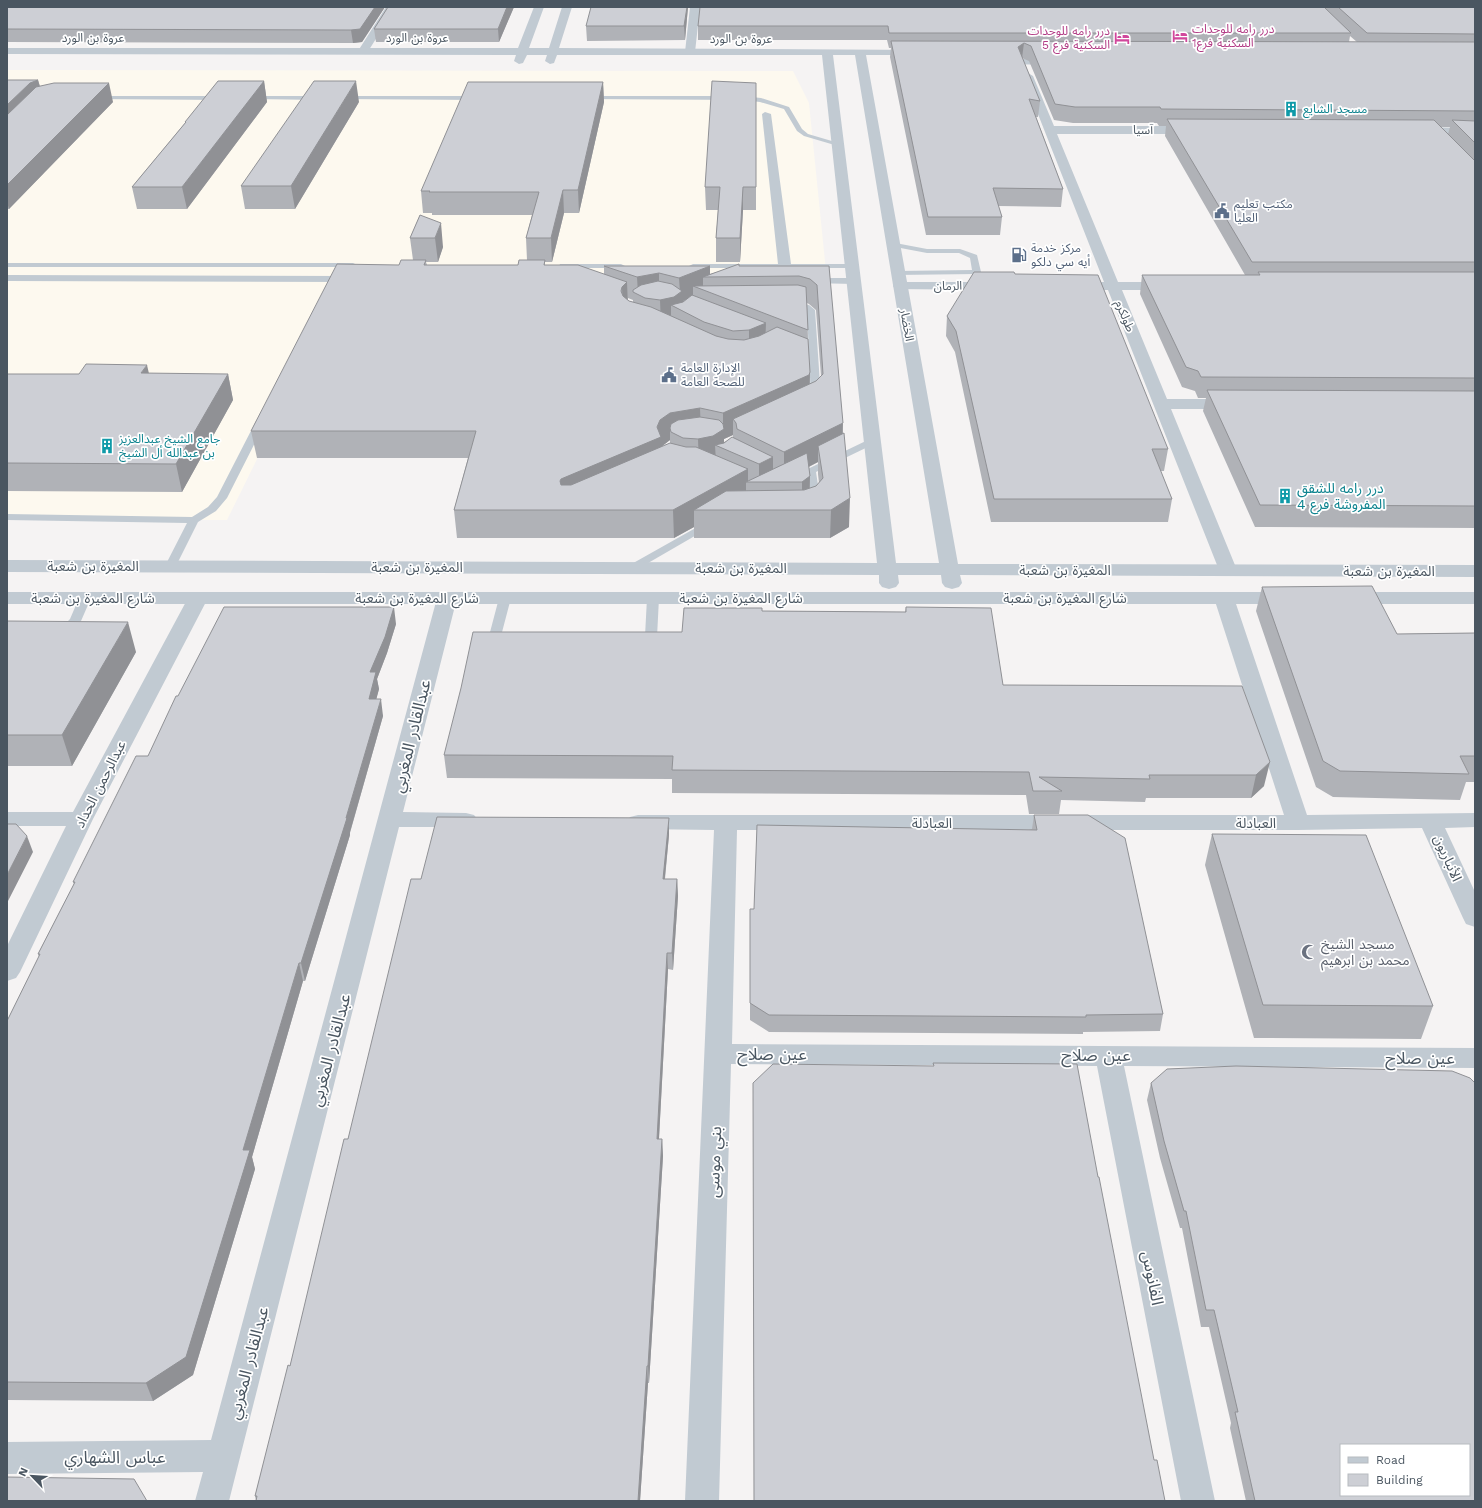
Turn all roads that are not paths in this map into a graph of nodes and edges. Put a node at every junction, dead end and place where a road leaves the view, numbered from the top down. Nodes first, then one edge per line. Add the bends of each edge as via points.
1 (391, 7) edge
2 (539, 7) edge
3 (567, 7) edge
4 (695, 7) edge
5 (7, 51) edge
6 (363, 51) junction
7 (690, 52) junction
8 (931, 52) edge
9 (521, 56) junction
10 (551, 56) junction
11 (828, 57) junction
12 (861, 57) junction
13 (7, 61) edge
14 (923, 61) edge
15 (1023, 62) junction
16 (88, 98) edge
17 (226, 98) edge
18 (242, 98) edge
19 (329, 98) edge
20 (336, 98) edge
21 (485, 98) edge
22 (580, 98) edge
23 (1050, 130) junction
24 (1203, 130) edge
25 (1402, 131) edge
26 (1433, 132) junction
27 (1475, 132) edge
28 (1444, 142) edge
29 (838, 144) junction
30 (893, 244) junction
31 (7, 265) edge
32 (118, 265) junction
33 (364, 265) edge
34 (552, 266) edge
35 (628, 266) edge
36 (681, 266) edge
37 (784, 266) junction
38 (852, 266) junction
39 (7, 278) edge
40 (108, 278) junction
41 (356, 279) edge
42 (899, 280) junction
43 (801, 281) edge
44 (854, 281) junction
45 (1009, 286) edge
46 (1064, 286) edge
47 (1114, 286) junction
48 (1184, 286) edge
49 (783, 305) edge
50 (1161, 404) junction
51 (1247, 404) edge
52 (809, 406) edge
53 (264, 415) edge
54 (872, 441) junction
55 (811, 471) junction
56 (783, 485) edge
57 (807, 513) edge
58 (7, 517) edge
59 (717, 519) edge
60 (194, 520) junction
61 (7, 566) edge
62 (171, 566) junction
63 (632, 568) junction
64 (887, 569) junction
65 (950, 569) junction
66 (1228, 570) junction
67 (1475, 571) edge
68 (7, 598) edge
69 (85, 598) junction
70 (198, 598) junction
71 (447, 598) junction
72 (505, 598) junction
73 (653, 598) junction
74 (890, 598) junction
75 (954, 598) junction
76 (1224, 598) junction
77 (1310, 598) edge
78 (1334, 598) edge
79 (1475, 598) edge
80 (49, 639) edge
81 (513, 646) edge
82 (631, 647) edge
83 (7, 819) edge
84 (81, 819) junction
85 (390, 819) junction
86 (484, 820) edge
87 (1430, 820) junction
88 (1475, 820) edge
89 (616, 822) edge
90 (726, 823) junction
91 (1298, 823) junction
92 (1475, 918) edge
93 (7, 972) edge
94 (718, 1054) junction
95 (1108, 1056) junction
96 (1475, 1058) edge
97 (223, 1456) junction
98 (7, 1458) edge
99 (212, 1501) edge
100 (702, 1501) edge
101 (1198, 1501) edge

1 - 6 street
2 - 9 street
3 - 10 street
4 - 7 street
5 - 6 street, عروة بن الورد
6 - 9 street, عروة بن الورد
7 - 10 street, عروة بن الورد
7 - 11 street, عروة بن الورد
8 - 12 street, عروة بن الورد
9 - 10 street, عروة بن الورد
9 - 13 street, عروة بن الورد
10 - 11 street, عروة بن الورد
11 - 12 street, عروة بن الورد
11 - 29 street
12 - 14 street, عروة بن الورد
12 - 30 street, الخضار
15 - 15 street via 1068,57 986,57
15 - 23 street, طولكرم
16 - 17 lane
18 - 19 lane
20 - 21 lane
22 - 29 lane via 761,100 787,108 799,130 806,135
23 - 24 street, آسيا
23 - 47 street, طولكرم
25 - 26 street
26 - 27 street
26 - 28 street
29 - 38 street
30 - 42 street, الخضار
30 - 42 lane via 927,251 960,251 974,258 977,272
31 - 32 lane
32 - 33 lane
32 - 40 lane
34 - 35 lane
36 - 37 lane via 764,270
37 - 37 lane via 768,114 765,114
37 - 38 lane
38 - 44 street
39 - 40 lane
40 - 41 lane via 331,283
42 - 45 street, الرمان
42 - 65 street, الخضار
43 - 44 lane
44 - 54 street
46 - 47 street
47 - 48 street
47 - 50 street, طولكرم
49 - 52 lane via 806,306 811,310 810,362 816,399
50 - 51 street
50 - 66 street, طولكرم
53 - 60 lane via 222,498 212,509
54 - 55 lane
54 - 64 street
55 - 56 lane
55 - 57 lane via 816,506
58 - 60 lane
59 - 63 lane
60 - 62 lane
61 - 62 street, المغيرة بن شعبة
62 - 63 street, المغيرة بن شعبة
63 - 64 street, المغيرة بن شعبة
64 - 65 street, المغيرة بن شعبة
64 - 74 street
65 - 66 street, المغيرة بن شعبة
65 - 75 street, الخضار
66 - 67 street, المغيرة بن شعبة
68 - 69 street, شارع المغيرة بن شعبة
69 - 70 street, شارع المغيرة بن شعبة
69 - 80 lane via 75,621
70 - 71 street, شارع المغيرة بن شعبة
70 - 84 street, عبدالرحمن الحداد
71 - 72 street, شارع المغيرة بن شعبة
71 - 85 street, عبدالقادر المغربي
72 - 73 street, شارع المغيرة بن شعبة
72 - 81 lane via 495,636 502,644
73 - 74 street, شارع المغيرة بن شعبة
73 - 82 lane via 651,637 639,648
74 - 75 street, شارع المغيرة بن شعبة
75 - 76 street, شارع المغيرة بن شعبة
76 - 77 street, شارع المغيرة بن شعبة
76 - 91 street
78 - 79 street
83 - 84 street
84 - 93 street, عبدالرحمن الحداد
85 - 86 street
85 - 97 street, عبدالقادر المغربي
87 - 88 street, العبادلة
87 - 91 street, العبادلة
87 - 92 street, الأنباريون
89 - 90 street, العبادلة
90 - 91 street, العبادلة
90 - 94 street, بني موسى
94 - 95 street, عين صلاح
94 - 100 street, بني موسى
95 - 96 street, عين صلاح
95 - 101 street, الفانوس
97 - 98 street, عباس الشهاري
97 - 99 street, عبدالقادر المغربي

